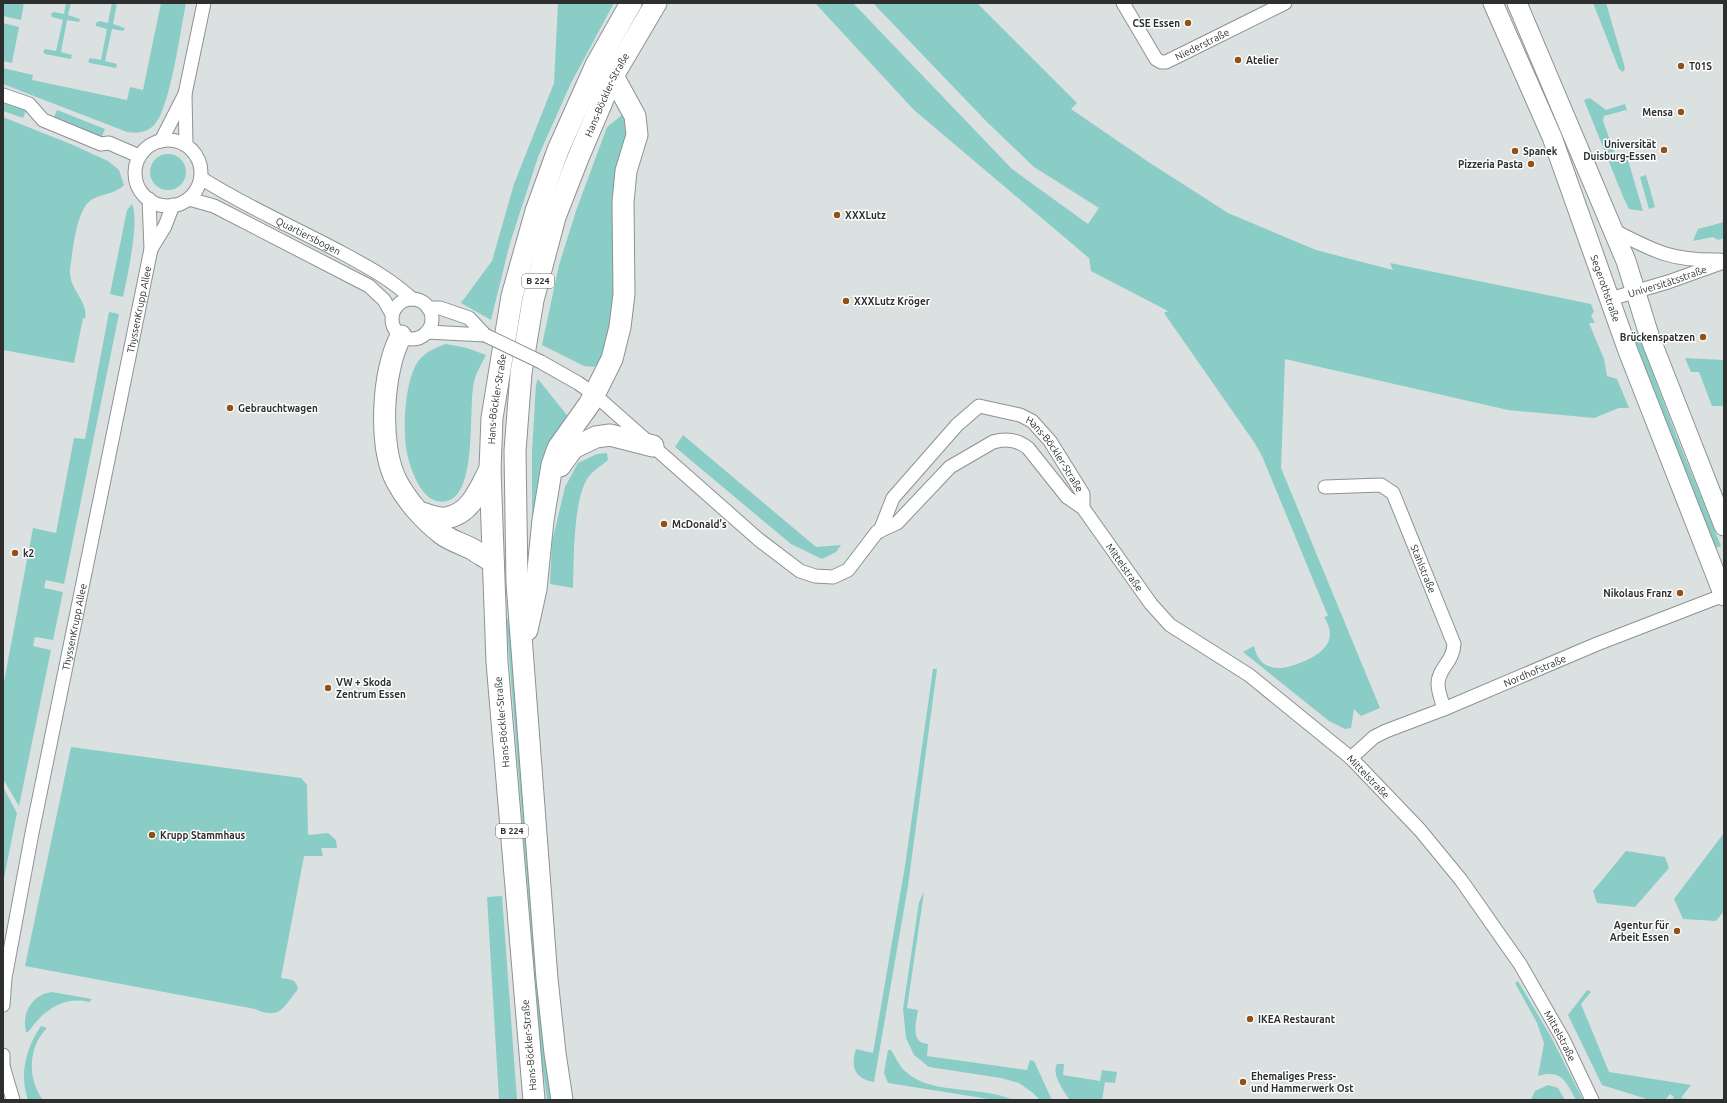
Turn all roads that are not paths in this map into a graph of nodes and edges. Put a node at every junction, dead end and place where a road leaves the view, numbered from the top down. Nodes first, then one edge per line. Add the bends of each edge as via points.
1 (204, 3) edge
2 (631, 3) edge
3 (656, 3) edge
4 (1123, 3) edge
5 (1285, 3) edge
6 (1493, 3) edge
7 (1517, 3) edge
8 (613, 76) junction
9 (185, 94) junction
10 (3, 95) edge
11 (161, 141) junction
12 (186, 145) junction
13 (139, 156) junction
14 (201, 178) junction
15 (188, 198) junction
16 (149, 199) junction
17 (173, 205) junction
18 (1613, 230) junction
19 (152, 249) junction
20 (1724, 261) edge
21 (1636, 291) junction
22 (412, 299) junction
23 (1610, 299) junction
24 (428, 308) junction
25 (392, 314) junction
26 (427, 332) junction
27 (485, 335) junction
28 (401, 336) junction
29 (595, 395) junction
30 (653, 446) junction
31 (490, 469) junction
32 (548, 483) junction
33 (1325, 488) dead end
34 (1083, 508) junction
35 (422, 513) junction
36 (1724, 526) edge
37 (880, 531) junction
38 (493, 562) junction
39 (1724, 596) edge
40 (522, 658) junction
41 (1444, 709) junction
42 (1351, 758) junction
43 (3, 1005) edge
44 (3, 1055) edge
45 (3, 1066) edge
46 (3, 1071) edge
47 (13, 1100) edge
48 (534, 1100) edge
49 (562, 1100) edge
50 (1592, 1100) edge

1 - 9 street
2 - 31 main road, Hans-Böckler-Straße / B 224 via 596,65 558,150 536,211 512,296 492,418
3 - 8 main road, Hans-Böckler-Straße / B 224
4 - 5 street, Niederstraße via 1156,59 1166,62
6 - 23 main road, Segerothstraße via 1552,137
7 - 18 main road
8 - 29 main road via 635,116 636,135 626,171 623,202 624,294 620,327 612,360
8 - 40 main road, Hans-Böckler-Straße / B 224 via 555,217 533,300 521,373 515,451 517,583
9 - 11 street
9 - 12 street
10 - 13 street via 29,104 43,120 101,144 110,143
11 - 12 street via 171,140
11 - 13 street via 151,144
12 - 14 street via 197,157 201,167
13 - 16 street via 136,181 141,192
14 - 15 street via 198,188
14 - 22 street, Quartiersbogen via 221,192 376,272
15 - 17 street
15 - 25 street, Quartiersbogen via 214,206 369,286 384,300
16 - 17 street via 158,204
16 - 19 street, ThyssenKrupp Allee
17 - 19 street, ThyssenKrupp Allee
18 - 20 street, Universitätsstraße via 1652,251 1668,256
18 - 21 main road
19 - 43 street, ThyssenKrupp Allee via 32,833 4,978
20 - 21 street, Universitätsstraße
21 - 23 street, Universitätsstraße
21 - 36 main road via 1649,335
22 - 24 street, Hans-Böckler-Straße via 418,300
22 - 25 street via 400,303
23 - 39 main road, Segerothstraße
24 - 26 street via 432,320
24 - 27 street, Hans-Böckler-Straße via 440,308 469,318
25 - 28 street via 393,326
26 - 27 street, Hans-Böckler-Straße
26 - 28 street, Hans-Böckler-Straße via 418,338
27 - 29 street, Hans-Böckler-Straße, bridge via 541,362
28 - 35 main road via 392,357 387,383 384,421 388,456 396,480 409,502
29 - 30 street, Hans-Böckler-Straße
29 - 32 main road via 558,448
30 - 32 main road via 610,435 596,437 573,448
30 - 37 street, Hans-Böckler-Straße via 758,539 800,571 815,576 833,577 848,570
31 - 35 main road via 473,501 460,513 445,518
31 - 38 main road, Hans-Böckler-Straße / B 224
32 - 40 main road via 536,589
33 - 41 street, Stahlstraße via 1381,485 1393,492 1454,644 1453,654 1439,675 1438,686
34 - 37 street, Hans-Böckler-Straße via 1067,497 1028,448 1021,443 1000,440 950,467 897,523
34 - 37 street, Hans-Böckler-Straße via 1083,494 1050,441 1032,421 1020,415 979,406 957,425 893,498
34 - 42 street, Mittelstraße via 1151,604 1170,625 1250,675
35 - 38 main road via 443,535
38 - 48 main road, Hans-Böckler-Straße / B 224 via 497,662
39 - 41 street, Nordhofstraße via 1564,657
40 - 49 main road, Hans-Böckler-Straße / B 224 via 551,1018
41 - 42 street, Nordhofstraße via 1374,737
42 - 50 street, Mittelstraße via 1420,830 1461,880 1520,964 1563,1039
44 - 45 street
45 - 46 street
45 - 47 street

